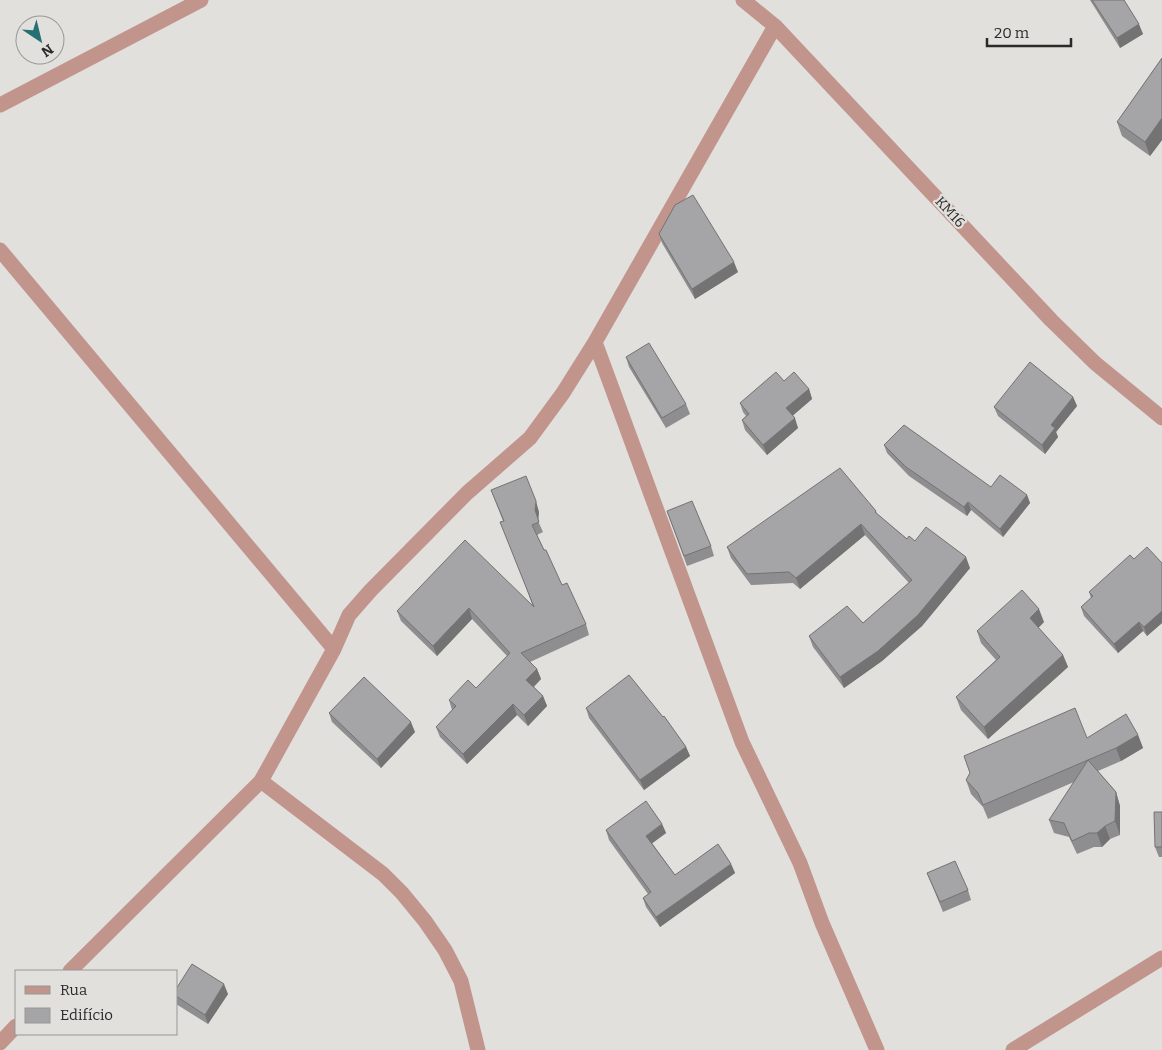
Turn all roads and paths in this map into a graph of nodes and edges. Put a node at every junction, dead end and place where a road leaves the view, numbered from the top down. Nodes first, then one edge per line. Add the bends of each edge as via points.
1 (201, 0) edge
2 (744, 0) edge
3 (775, 26) junction
4 (0, 104) edge
5 (0, 250) edge
6 (595, 342) junction
7 (1162, 418) edge
8 (334, 649) junction
9 (261, 781) junction
10 (1162, 958) edge
11 (71, 970) edge
12 (15, 1027) edge
13 (0, 1043) edge
14 (478, 1050) edge
15 (877, 1050) edge
16 (1013, 1050) edge

1 - 4 street
2 - 3 street, KM16
3 - 6 street
3 - 7 street, KM16 via 1050,320 1095,363
5 - 8 street
6 - 8 street via 530,438 467,493 371,590 349,615
6 - 15 street via 742,742 800,863 822,923
8 - 9 street
9 - 11 street
9 - 14 street via 383,874 425,921 461,981
10 - 16 street
12 - 13 street

